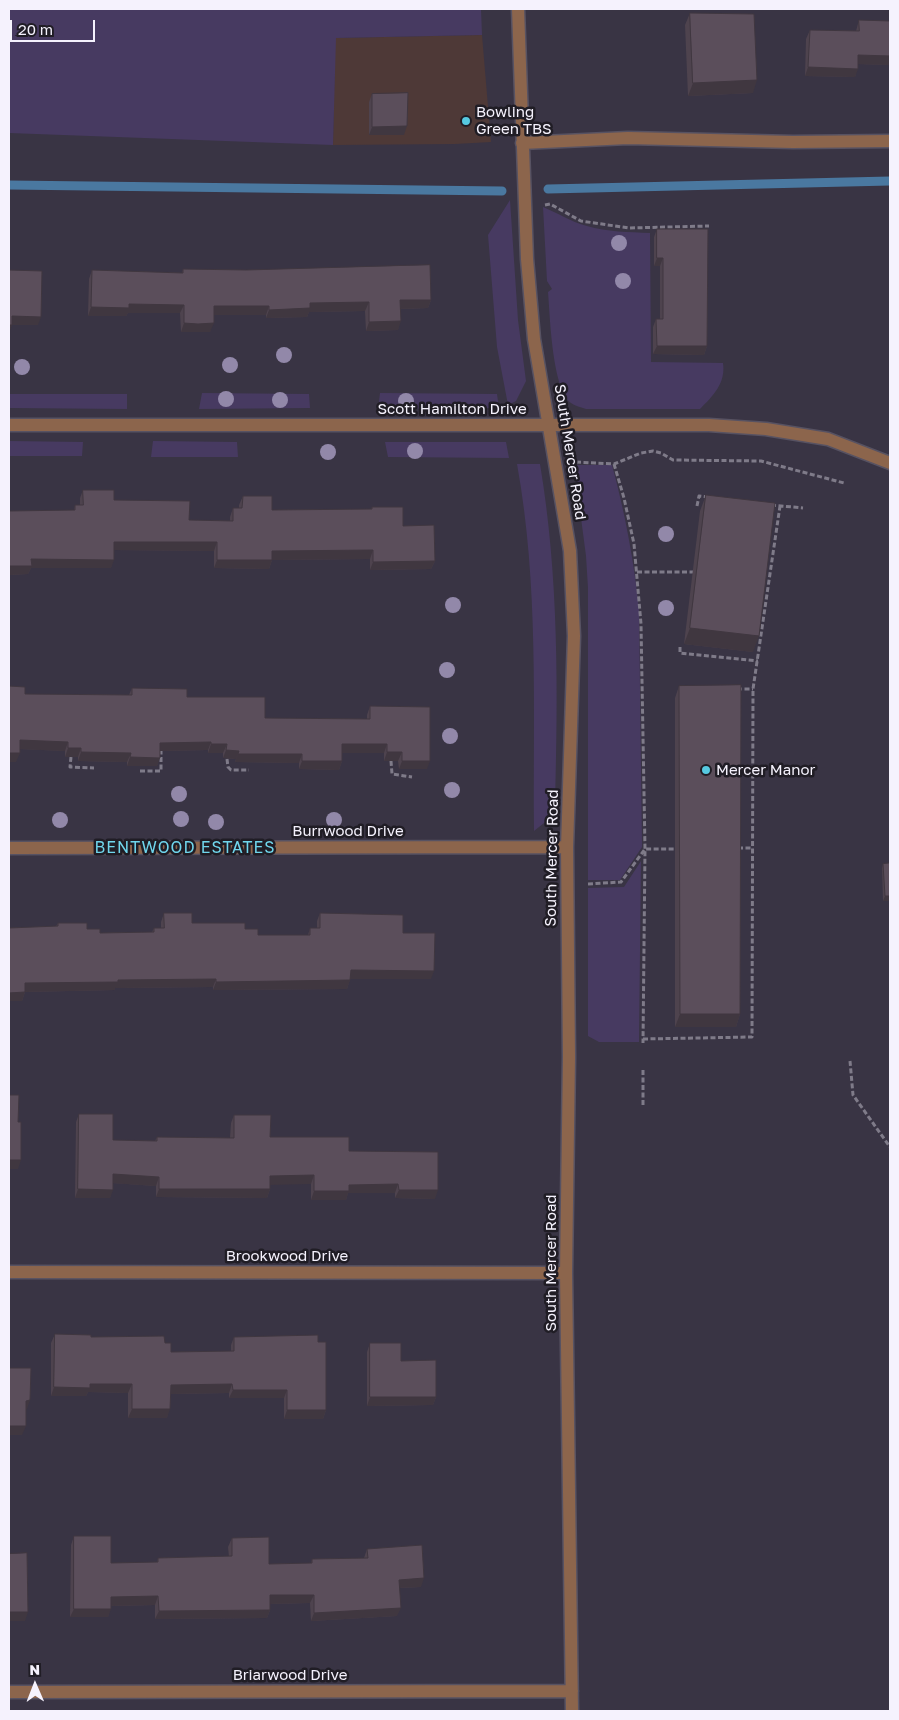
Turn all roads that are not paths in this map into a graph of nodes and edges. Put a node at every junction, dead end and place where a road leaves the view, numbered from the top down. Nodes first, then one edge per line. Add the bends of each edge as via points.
1 (518, 9) edge
2 (890, 141) edge
3 (522, 143) junction
4 (9, 425) edge
5 (549, 426) junction
6 (890, 463) edge
7 (567, 847) junction
8 (9, 848) edge
9 (9, 1272) edge
10 (566, 1273) junction
11 (572, 1691) junction
12 (9, 1692) edge
13 (572, 1711) edge

1 - 3 street, South Mercer Road
2 - 3 street via 628,138
3 - 5 street, South Mercer Road via 534,339
4 - 5 street, Scott Hamilton Drive
5 - 6 street, Scott Hamilton Drive via 709,425 766,429 828,439
5 - 7 street, South Mercer Road via 570,551 574,636
7 - 8 street, Burrwood Drive
7 - 10 street, South Mercer Road
9 - 10 street, Brookwood Drive
10 - 11 street, South Mercer Road
11 - 12 street, Briarwood Drive
11 - 13 street, South Mercer Road

